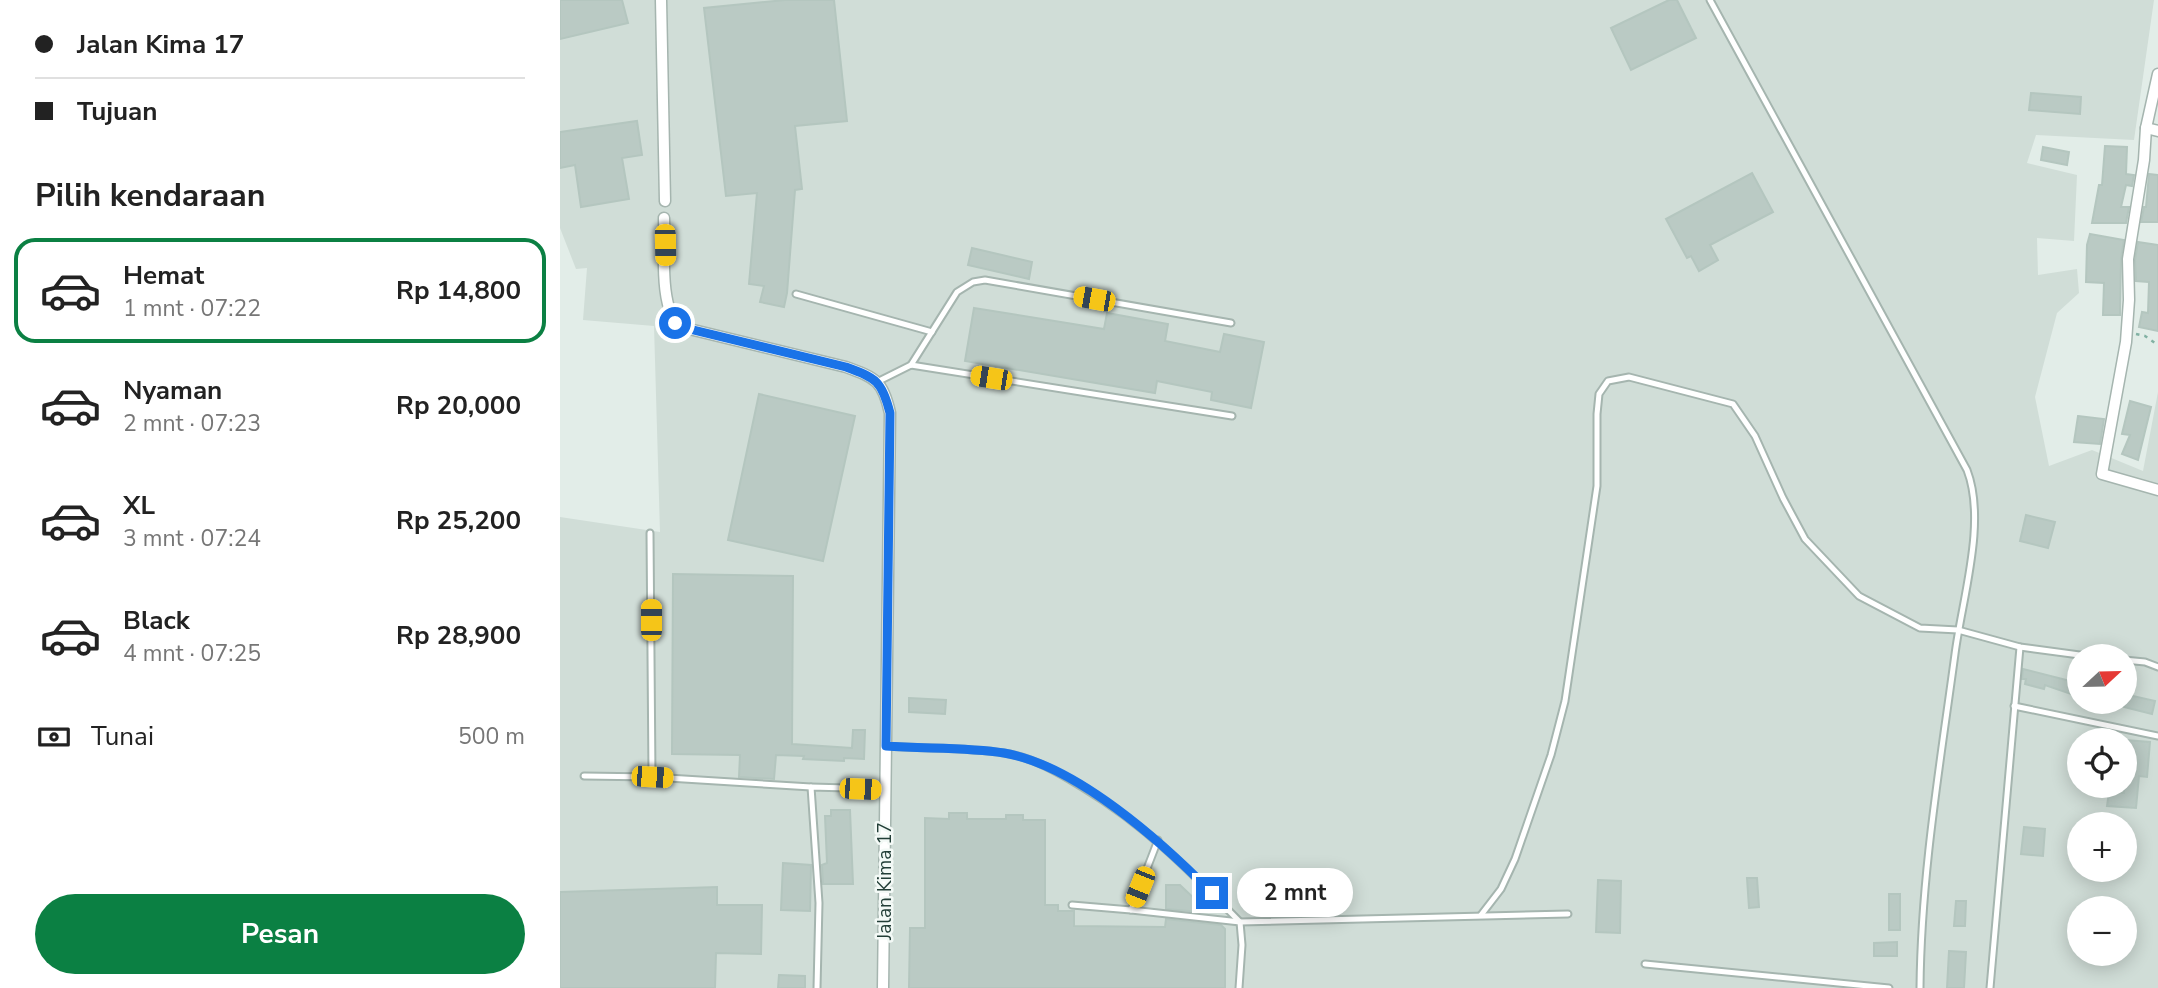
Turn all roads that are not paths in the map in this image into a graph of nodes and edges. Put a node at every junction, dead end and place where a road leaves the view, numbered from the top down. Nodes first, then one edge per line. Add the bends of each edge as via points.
1 (661, 0) edge
2 (1710, 0) edge
3 (2158, 74) edge
4 (2146, 128) junction
5 (2158, 131) edge
6 (665, 201) dead end
7 (664, 218) dead end
8 (796, 294) dead end
9 (1231, 323) dead end
10 (932, 332) junction
11 (911, 365) junction
12 (877, 382) junction
13 (1232, 416) dead end
14 (2158, 489) edge
15 (650, 533) dead end
16 (1958, 630) junction
17 (2020, 648) junction
18 (2067, 654) edge
19 (2137, 661) edge
20 (2158, 667) edge
21 (2014, 706) junction
22 (2158, 736) edge
23 (886, 746) junction
24 (584, 776) dead end
25 (652, 777) junction
26 (811, 787) junction
27 (884, 789) junction
28 (1158, 840) junction
29 (1072, 905) dead end
30 (1131, 910) junction
31 (1568, 914) dead end
32 (1481, 915) junction
33 (1240, 922) junction
34 (1645, 964) dead end
35 (817, 988) edge
36 (883, 988) edge
37 (1240, 988) edge
38 (1889, 988) edge
39 (1920, 988) edge
40 (1990, 988) edge

1 - 6 street
2 - 16 lane via 1967,470 1975,496 1974,539
3 - 4 street
4 - 5 street
4 - 14 street via 2128,259 2126,332 2102,474
7 - 12 street via 666,299 675,323 846,367
8 - 10 lane
9 - 10 lane via 985,280 957,292
10 - 11 lane
11 - 12 lane
11 - 13 lane
12 - 23 street, Jalan Kima 17 via 885,391 890,413
15 - 25 lane
16 - 17 lane
16 - 32 lane via 1920,628 1859,596 1805,539 1755,436 1733,404 1629,377 1608,381 1599,394 1597,486 1565,701 1515,859
16 - 39 lane via 1925,879
17 - 18 lane
17 - 21 lane
19 - 20 lane
21 - 22 lane
21 - 40 lane
23 - 27 street, Jalan Kima 17
23 - 28 lane via 1004,753 1034,761 1114,807
24 - 25 lane
25 - 26 lane
26 - 27 lane
26 - 35 lane via 819,904
27 - 36 street, Jalan Kima 17
28 - 30 lane
28 - 33 lane
29 - 30 lane
30 - 33 lane
31 - 32 lane
32 - 33 lane
33 - 37 lane
34 - 38 lane

